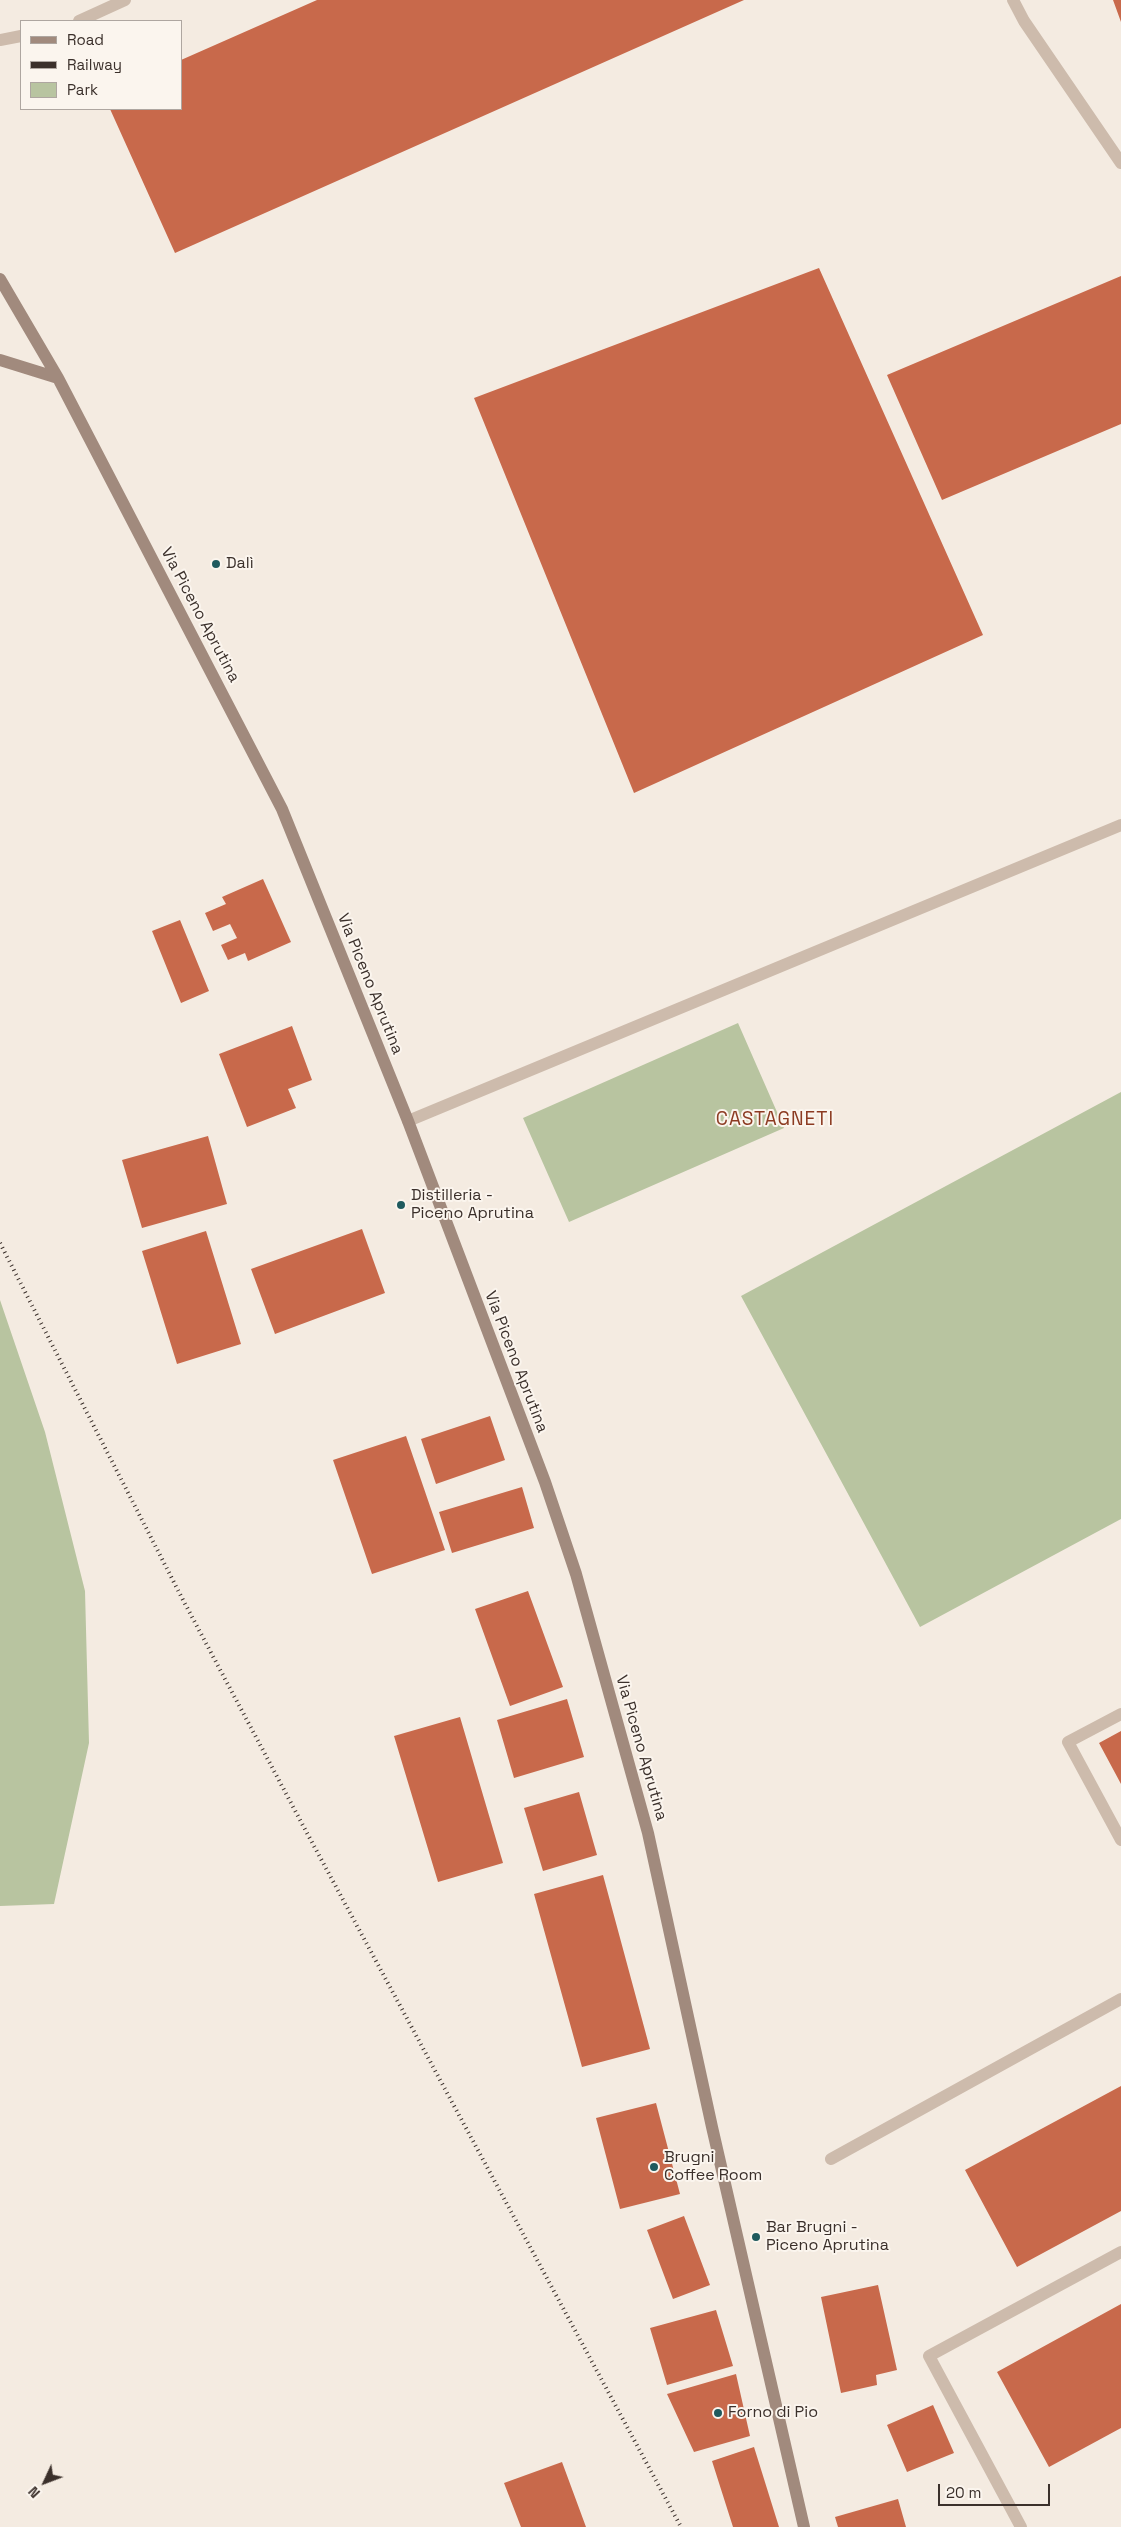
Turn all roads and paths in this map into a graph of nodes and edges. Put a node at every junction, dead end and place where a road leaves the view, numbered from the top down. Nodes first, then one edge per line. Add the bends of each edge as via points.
1 (125, 0) edge
2 (1013, 0) edge
3 (81, 20) edge
4 (20, 36) edge
5 (0, 40) edge
6 (1121, 163) edge
7 (0, 280) edge
8 (0, 360) edge
9 (58, 378) junction
10 (1121, 826) edge
11 (408, 1121) junction
12 (1121, 1714) edge
13 (1121, 1840) edge
14 (1121, 1999) edge
15 (831, 2159) dead end
16 (1121, 2252) edge
17 (804, 2527) edge
18 (1021, 2527) edge

1 - 3 street
2 - 6 street
4 - 5 street
7 - 9 main road, Via Piceno Aprutina
8 - 9 main road
9 - 11 main road, Via Piceno Aprutina via 282,809
10 - 11 street
11 - 17 main road, Via Piceno Aprutina via 545,1482 576,1574 648,1833
12 - 13 street via 1068,1742
14 - 15 street
16 - 18 street via 929,2356

